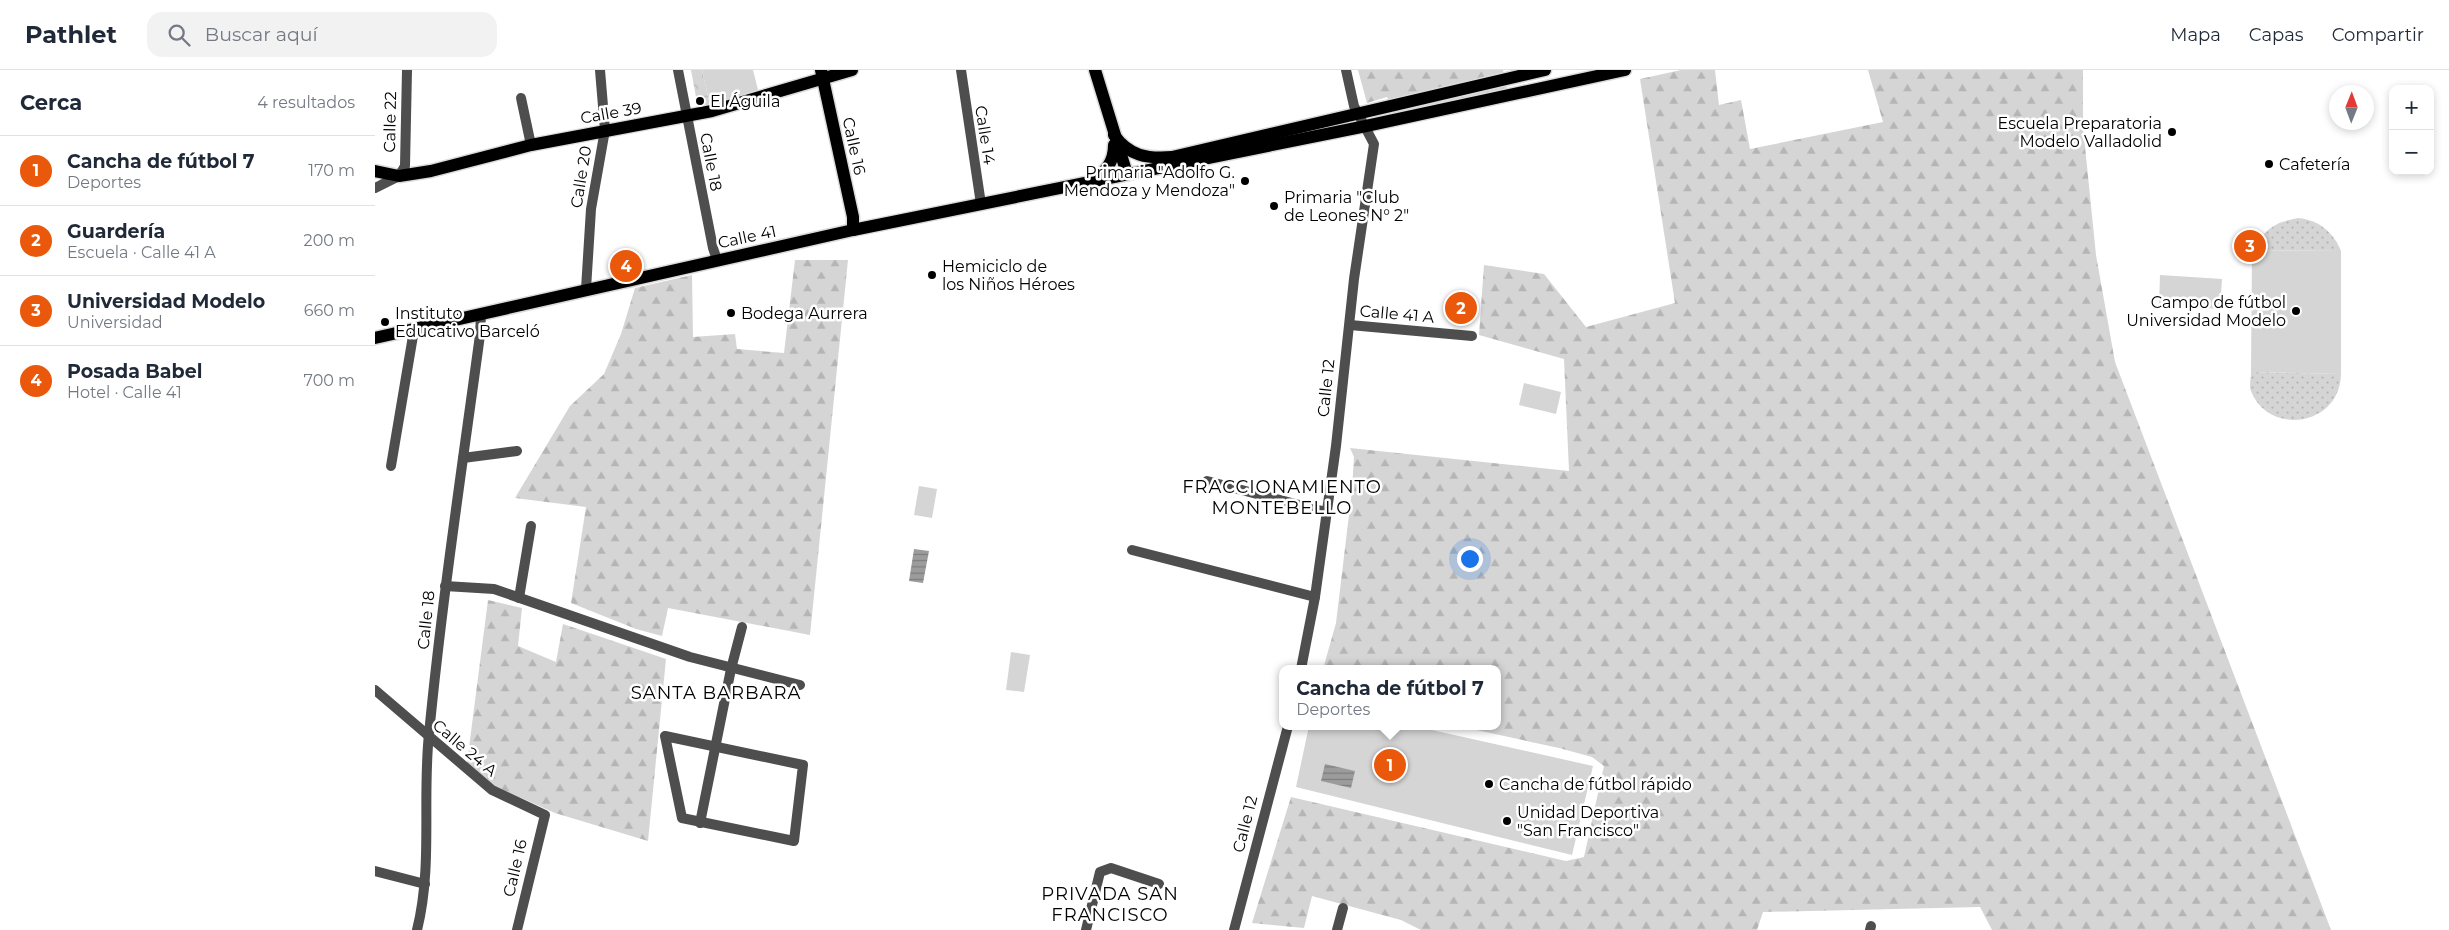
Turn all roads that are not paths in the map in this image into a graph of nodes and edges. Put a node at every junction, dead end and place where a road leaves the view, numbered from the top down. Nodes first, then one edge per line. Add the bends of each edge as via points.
1 (407, 70) edge
2 (600, 70) edge
3 (678, 70) edge
4 (852, 70) edge
5 (961, 70) edge
6 (1095, 70) edge
7 (1346, 70) edge
8 (1545, 70) edge
9 (1625, 70) edge
10 (822, 75) edge
11 (1522, 75) junction
12 (1525, 93) junction
13 (521, 98) dead end
14 (1359, 114) junction
15 (686, 116) junction
16 (1366, 126) junction
17 (605, 130) junction
18 (1114, 135) junction
19 (531, 145) junction
20 (375, 171) edge
21 (1127, 174) junction
22 (399, 176) junction
23 (1082, 183) junction
24 (375, 188) edge
25 (981, 204) junction
26 (853, 230) junction
27 (717, 260) junction
28 (586, 289) junction
29 (481, 314) junction
30 (1349, 325) junction
31 (414, 330) junction
32 (1472, 336) dead end
33 (375, 338) edge
34 (517, 451) dead end
35 (463, 458) junction
36 (391, 466) dead end
37 (1207, 481) dead end
38 (1326, 512) junction
39 (531, 526) dead end
40 (1133, 550) dead end
41 (445, 586) junction
42 (1315, 597) junction
43 (519, 598) junction
44 (742, 627) dead end
45 (1302, 665) edge
46 (731, 669) junction
47 (800, 685) dead end
48 (375, 690) edge
49 (1287, 730) edge
50 (428, 736) junction
51 (715, 746) junction
52 (545, 814) joint
53 (700, 823) junction
54 (375, 871) edge
55 (425, 884) junction
56 (1159, 884) dead end
57 (1343, 908) dead end
58 (417, 930) edge
59 (517, 930) edge
60 (1086, 930) edge
61 (1234, 930) edge
62 (1337, 930) edge

1 - 22 street, Calle 22 via 405,166
2 - 17 street, Calle 20
3 - 15 street, Calle 18
4 - 10 main road, Calle 39
5 - 25 street, Calle 14
6 - 18 main road
7 - 14 street, Calle 12 via 1354,106
8 - 11 main road
9 - 12 main road, Calle 41
10 - 15 main road, Calle 39 via 744,102
10 - 26 main road, Calle 16 via 853,217
11 - 12 main road
11 - 14 main road
12 - 16 main road, Calle 41
13 - 19 street
14 - 16 street, Calle 12
14 - 18 main road via 1159,158 1134,154
15 - 17 main road, Calle 39
15 - 27 street, Calle 18
16 - 21 main road, Calle 41
16 - 30 street, Calle 12 via 1374,144
17 - 19 main road, Calle 39
17 - 28 street, Calle 20 via 591,209
18 - 21 main road
18 - 23 main road via 1110,163 1101,174
19 - 22 main road, Calle 39
20 - 22 main road, Calle 39
21 - 23 main road, Calle 41
22 - 24 street, Calle 22
23 - 25 main road, Calle 41
25 - 26 main road, Calle 41
26 - 27 main road, Calle 41
27 - 28 main road, Calle 41
28 - 29 main road, Calle 41
29 - 31 main road, Calle 41
29 - 35 street, Calle 18
30 - 32 street, Calle 41 A
30 - 38 street, Calle 12
31 - 33 main road, Calle 41
31 - 36 street
34 - 35 street
35 - 41 street, Calle 18
37 - 38 street
38 - 42 street, Calle 12
39 - 43 street
40 - 42 street
41 - 43 street via 494,589
41 - 50 street, Calle 18
42 - 45 street, Calle 12
43 - 46 street
44 - 46 street
46 - 47 street
46 - 51 street
48 - 50 street, Calle 24 A
49 - 61 street, Calle 12
50 - 52 street, Calle 24 A via 492,790
50 - 55 street, Calle 18
51 - 53 street
51 - 53 street via 665,736 682,818
51 - 53 street via 803,765 794,841
52 - 59 street, Calle 16
54 - 55 street
55 - 58 street, Calle 18
56 - 60 street via 1105,868 1100,872
57 - 62 street

